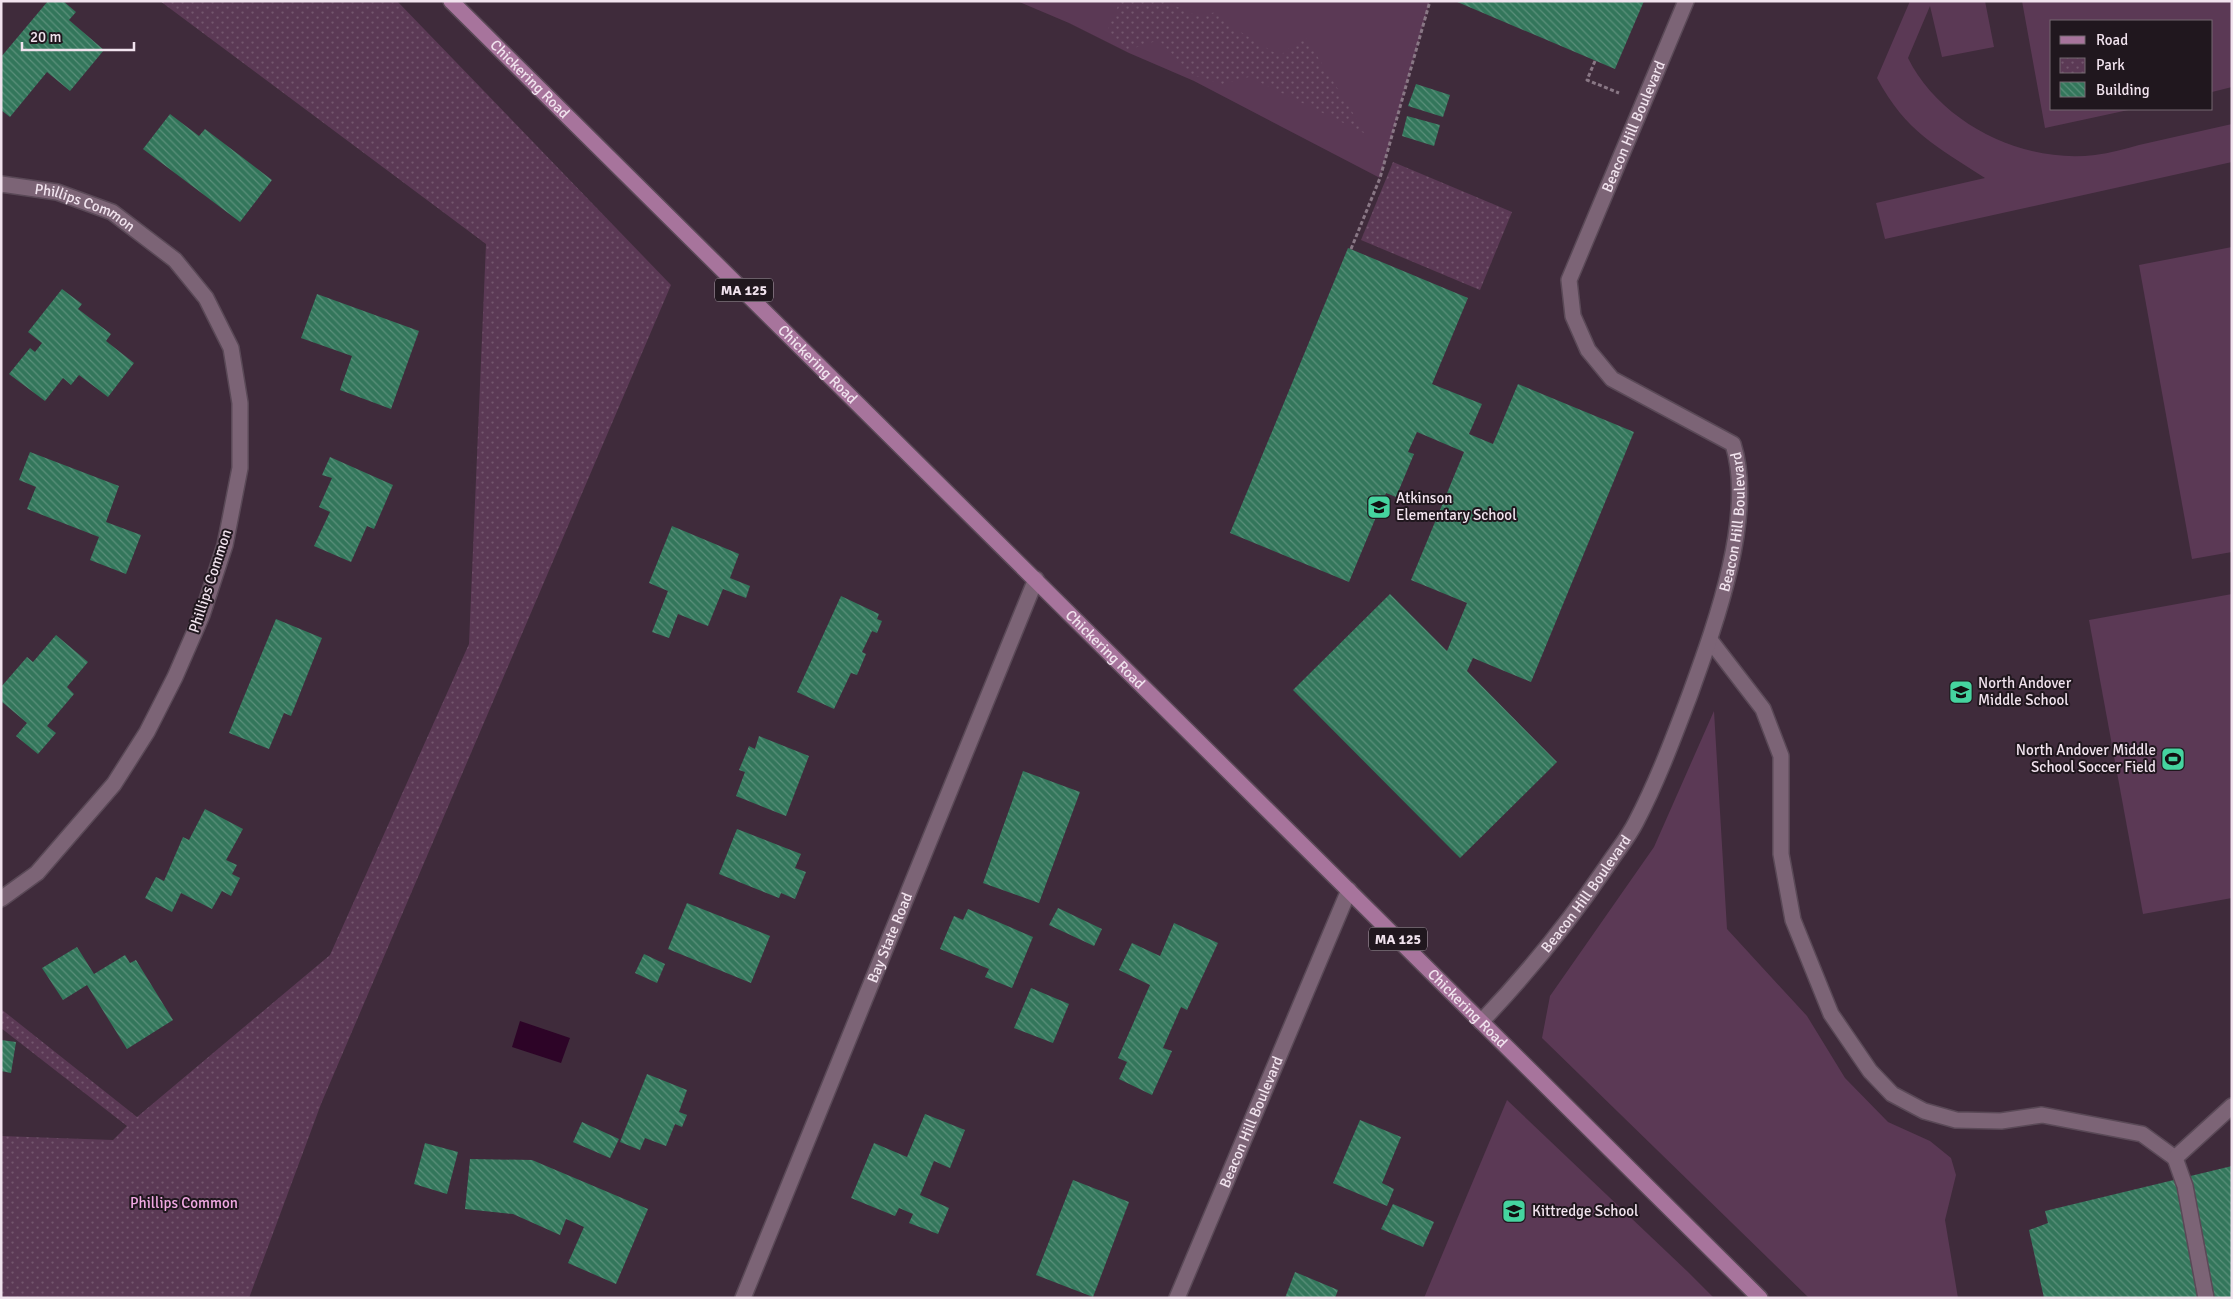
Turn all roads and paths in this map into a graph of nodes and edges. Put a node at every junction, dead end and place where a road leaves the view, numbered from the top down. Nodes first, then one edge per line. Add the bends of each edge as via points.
1 (451, 1) edge
2 (1430, 1) edge
3 (1686, 1) edge
4 (1595, 61) dead end
5 (1643, 102) junction
6 (1, 184) edge
7 (1350, 249) dead end
8 (1036, 579) junction
9 (1710, 640) junction
10 (1349, 890) junction
11 (1, 899) edge
12 (1481, 1022) junction
13 (2232, 1106) edge
14 (2175, 1158) junction
15 (743, 1298) edge
16 (1177, 1298) edge
17 (1760, 1298) edge
18 (2206, 1298) edge

1 - 8 main road, Chickering Road / MA 125
2 - 7 path via 1380,178
3 - 5 street, Beacon Hill Boulevard
4 - 5 path via 1587,80
5 - 9 street, Beacon Hill Boulevard via 1568,280 1573,316 1588,350 1612,379 1733,444 1740,464 1734,553
6 - 11 street, Phillips Common via 57,192 112,212 175,260 206,298 231,348 240,403 240,468 225,544 202,615 147,732 114,784 37,873
8 - 10 main road, Chickering Road / MA 125
8 - 15 street, Bay State Road
9 - 12 street, Beacon Hill Boulevard via 1672,743 1636,823 1542,955
9 - 14 street via 1763,709 1774,737 1780,756 1781,854 1793,920 1831,1014 1876,1077 1892,1094 1924,1111 1956,1120 2001,1122 2042,1115 2142,1134
10 - 12 main road, Chickering Road / MA 125
10 - 16 street, Beacon Hill Boulevard
12 - 17 main road, Chickering Road / MA 125
13 - 14 street
14 - 18 street via 2185,1186

